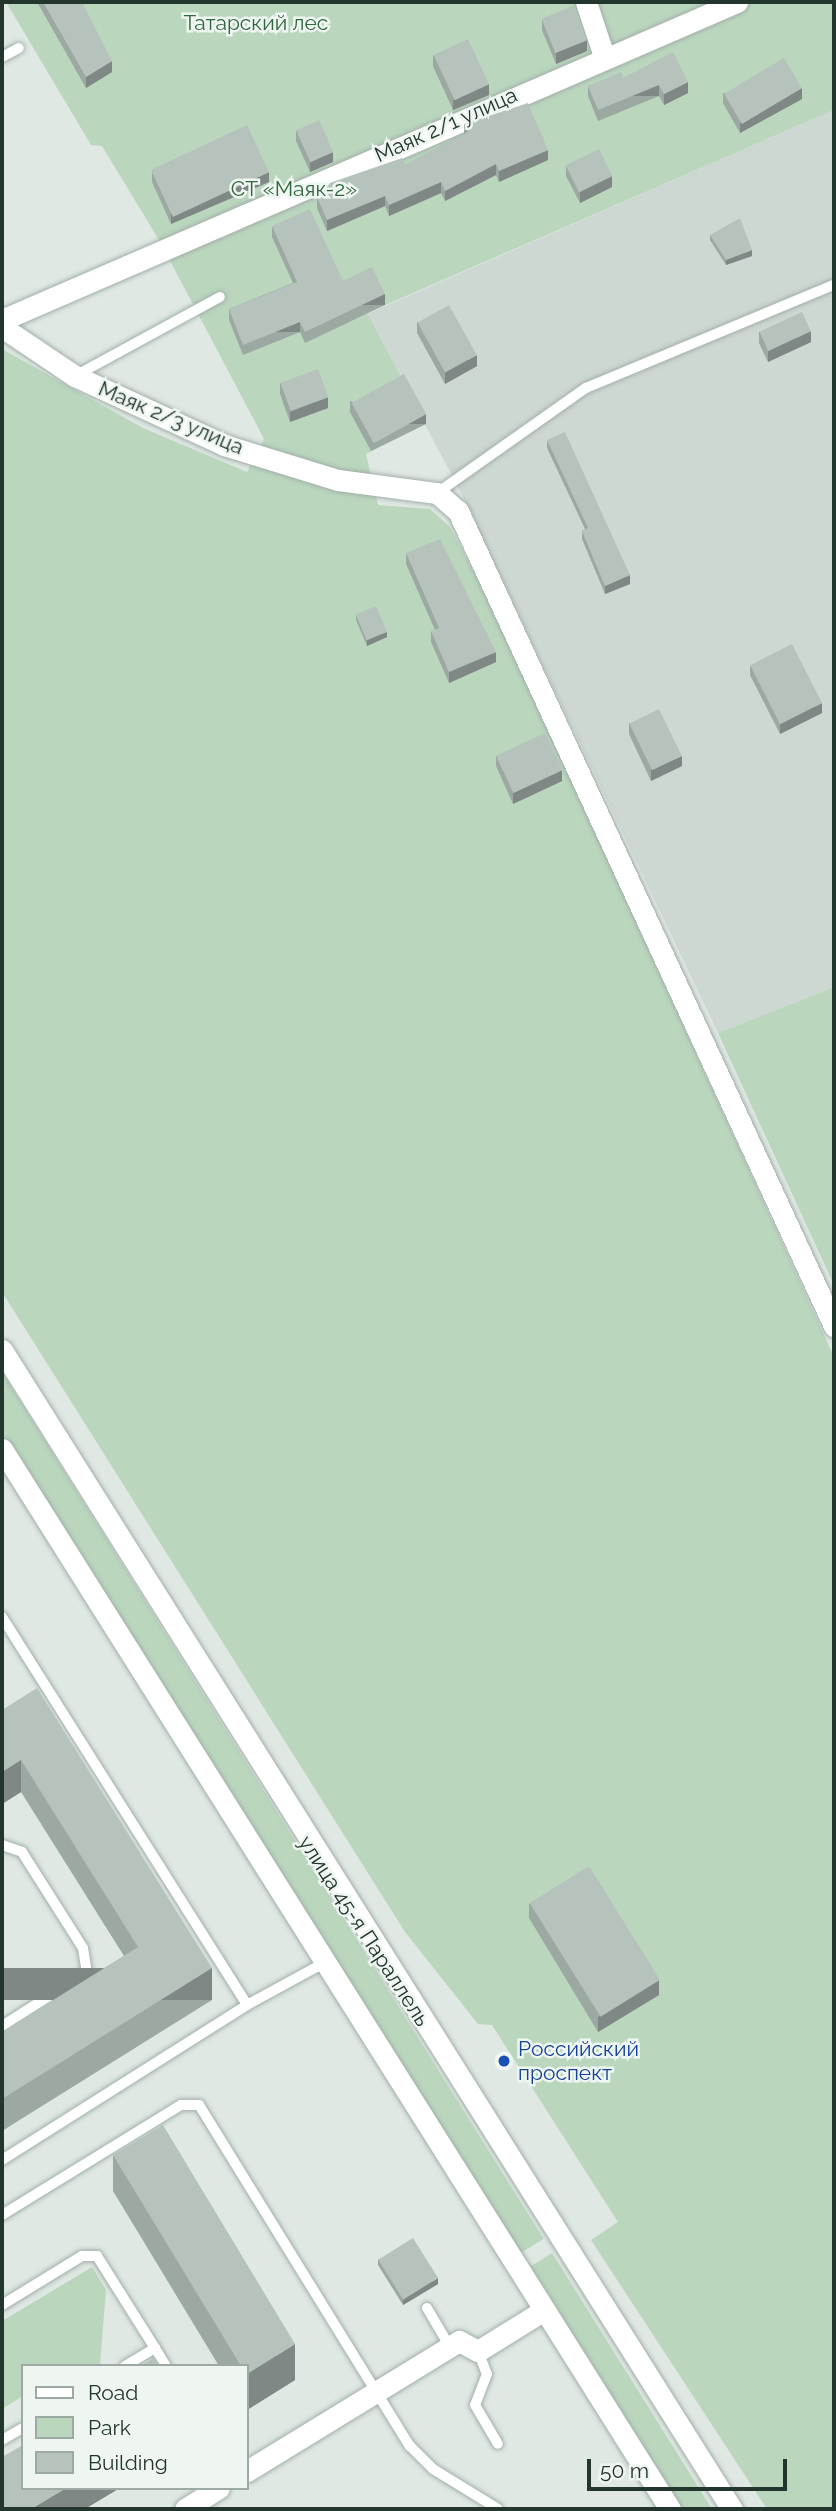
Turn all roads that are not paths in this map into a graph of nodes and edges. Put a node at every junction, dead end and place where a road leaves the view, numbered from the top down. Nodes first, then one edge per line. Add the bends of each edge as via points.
1 (586, 2) edge
2 (737, 2) edge
3 (19, 48) dead end
4 (604, 56) junction
5 (2, 57) edge
6 (834, 285) edge
7 (219, 297) dead end
8 (2, 320) edge
9 (2, 327) edge
10 (75, 376) junction
11 (437, 493) junction
12 (834, 1326) edge
13 (2, 1350) edge
14 (2, 1449) edge
15 (2, 1617) edge
16 (45, 1685) junction
17 (34, 1692) edge
18 (2, 1845) edge
19 (324, 1964) junction
20 (247, 2005) junction
21 (2, 2026) edge
22 (2, 2160) edge
23 (2, 2215) edge
24 (2, 2305) edge
25 (427, 2308) dead end
26 (544, 2310) junction
27 (450, 2347) junction
28 (155, 2348) junction
29 (478, 2351) junction
30 (128, 2364) edge
31 (165, 2364) edge
32 (377, 2391) junction
33 (21, 2429) edge
34 (2, 2440) edge
35 (498, 2444) dead end
36 (248, 2470) edge
37 (214, 2490) edge
38 (193, 2499) edge
39 (498, 2509) edge
40 (670, 2509) edge
41 (732, 2509) edge

1 - 4 street
2 - 4 street, Маяк 2/1 улица
3 - 5 lane
4 - 8 street, Маяк 2/1 улица
6 - 11 lane via 586,388
7 - 10 lane
9 - 10 street, Маяк 2/3 улица
10 - 11 street, Маяк 2/3 улица via 224,445 338,480
11 - 12 street via 458,511
13 - 41 street, улица 45-я Параллель
14 - 19 street
15 - 16 lane
16 - 17 lane
16 - 20 lane
18 - 21 lane via 22,1852 83,1948 87,1972
19 - 20 lane
19 - 26 street
20 - 22 lane
23 - 32 lane via 181,2105 199,2105
24 - 28 lane via 90,2254 103,2262
25 - 27 lane
26 - 29 street
26 - 40 street
27 - 29 street via 464,2340
27 - 32 street
28 - 30 lane
28 - 31 lane
29 - 35 lane via 487,2374 475,2405
32 - 36 street
32 - 39 lane via 421,2459
33 - 34 lane
37 - 38 street

